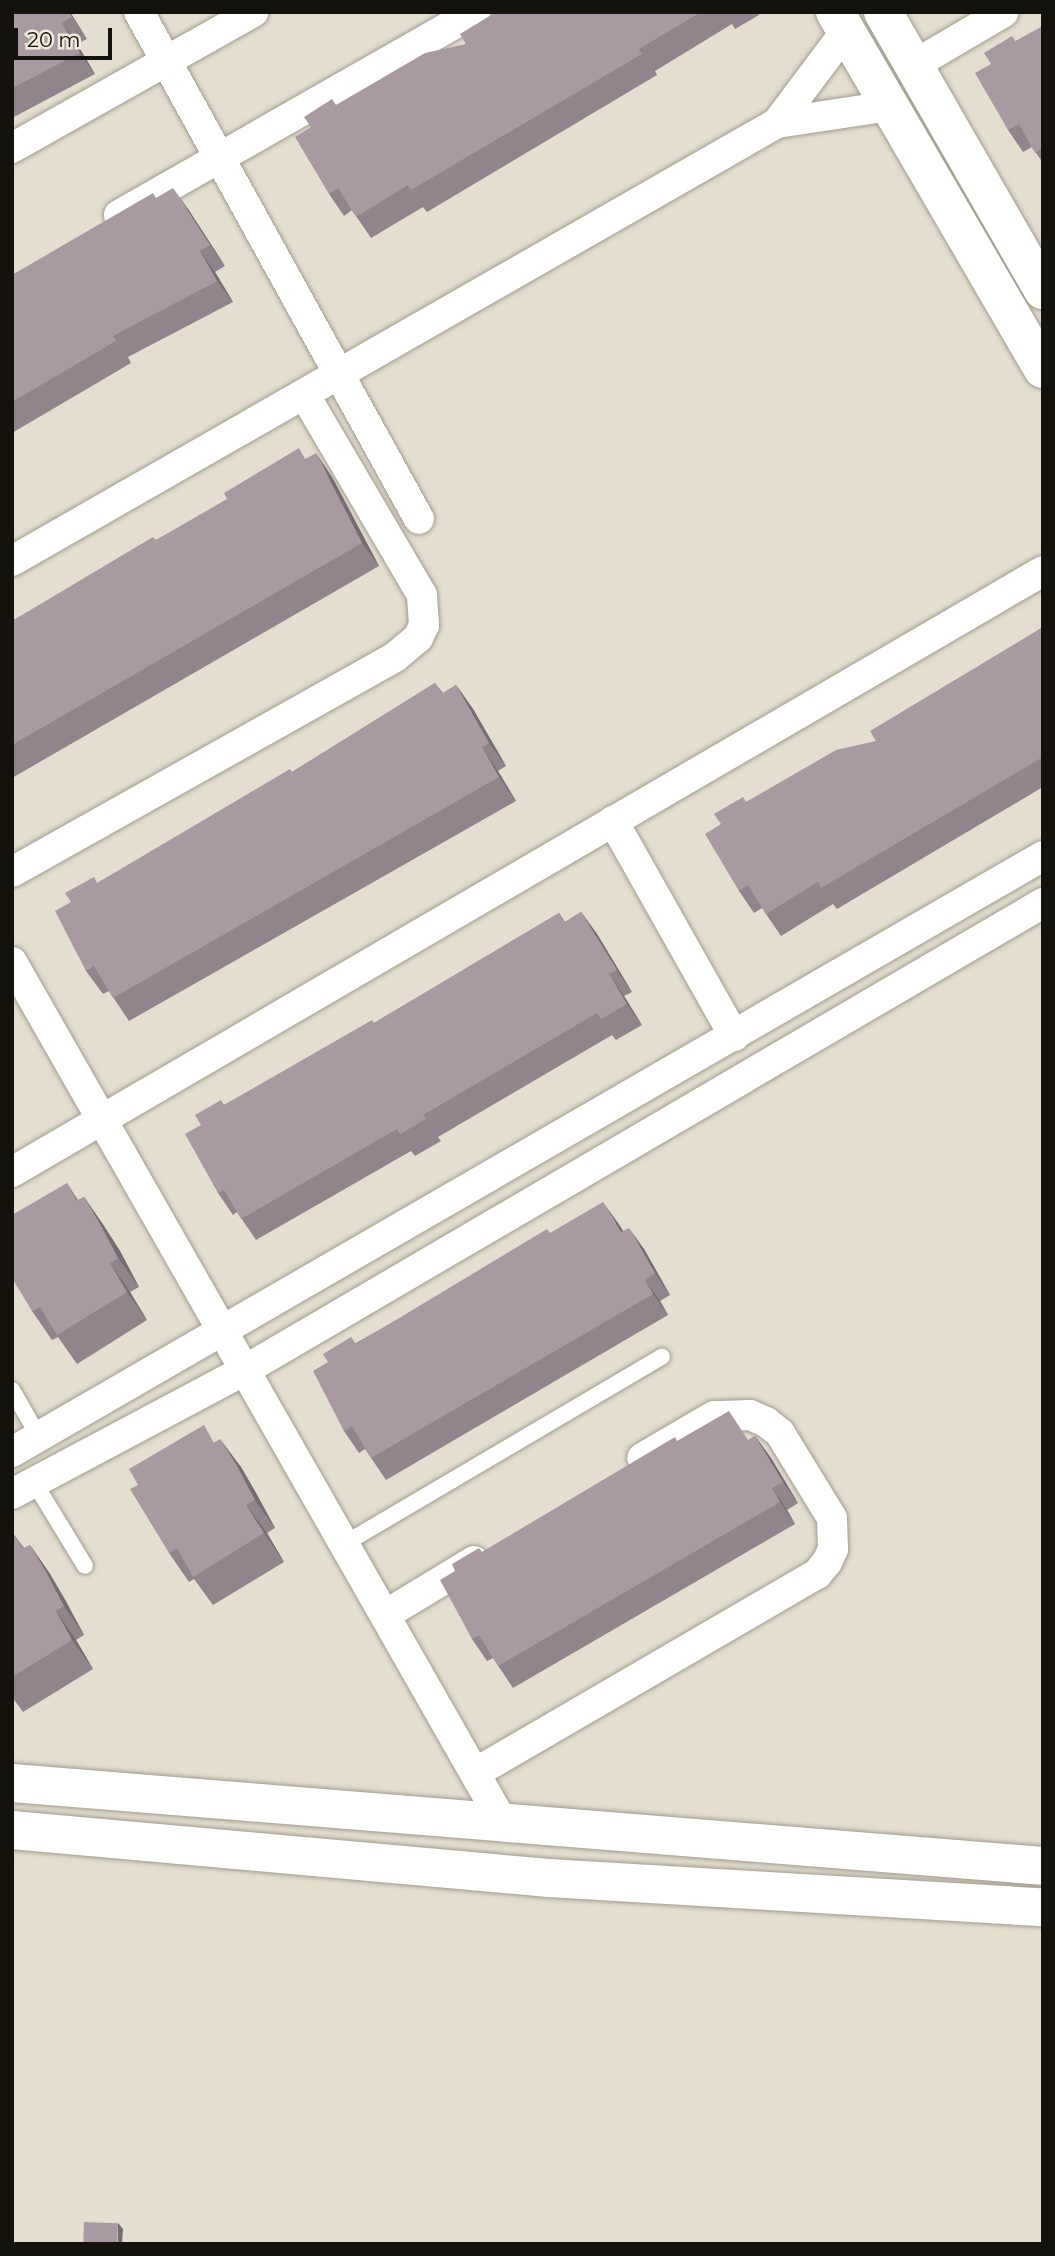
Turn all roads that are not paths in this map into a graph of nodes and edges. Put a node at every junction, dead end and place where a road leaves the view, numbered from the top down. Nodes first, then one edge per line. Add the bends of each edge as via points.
1 (139, 12) edge
2 (253, 12) edge
3 (475, 12) edge
4 (883, 12) edge
5 (1004, 12) edge
6 (840, 22) edge
7 (166, 61) junction
8 (914, 65) junction
9 (889, 106) junction
10 (778, 123) junction
11 (12, 148) edge
12 (219, 157) junction
13 (93, 231) edge
14 (1033, 250) edge
15 (1043, 290) edge
16 (1043, 369) edge
17 (338, 373) junction
18 (304, 394) junction
19 (419, 519) dead end
20 (12, 561) edge
21 (1043, 570) edge
22 (613, 821) junction
23 (1043, 856) edge
24 (12, 872) edge
25 (1043, 903) edge
26 (12, 962) edge
27 (733, 1036) junction
28 (103, 1120) junction
29 (12, 1172) edge
30 (224, 1333) junction
31 (662, 1357) dead end
32 (245, 1370) junction
33 (12, 1390) edge
34 (39, 1437) junction
35 (12, 1452) edge
36 (617, 1474) edge
37 (23, 1488) edge
38 (344, 1544) junction
39 (501, 1544) edge
40 (85, 1566) dead end
41 (384, 1615) junction
42 (475, 1773) junction
43 (12, 1783) edge
44 (502, 1821) junction
45 (12, 1830) edge
46 (1043, 1866) edge
47 (1043, 1907) edge

1 - 7 street
2 - 7 street
3 - 12 street
4 - 8 street
5 - 8 street
6 - 9 street
6 - 10 street
7 - 11 street
7 - 12 street
8 - 14 street
9 - 10 street
9 - 16 street
10 - 17 street
12 - 13 street
12 - 17 street
14 - 15 street
17 - 18 street
17 - 19 street
18 - 20 street
18 - 24 street via 422,595 424,625 418,638 395,657
21 - 22 street
22 - 27 street
22 - 28 street
23 - 27 street
25 - 32 street
26 - 28 street
27 - 30 street
28 - 29 street
28 - 30 street
30 - 32 street
30 - 34 street
31 - 38 lane
32 - 37 street
32 - 38 street
33 - 34 lane
34 - 35 street
36 - 42 street via 714,1416 750,1415 780,1433 804,1470 832,1518 833,1549 817,1574
37 - 40 lane
38 - 41 street
39 - 41 street
41 - 42 street
42 - 44 street
43 - 44 street
44 - 46 street
45 - 47 street via 549,1878

